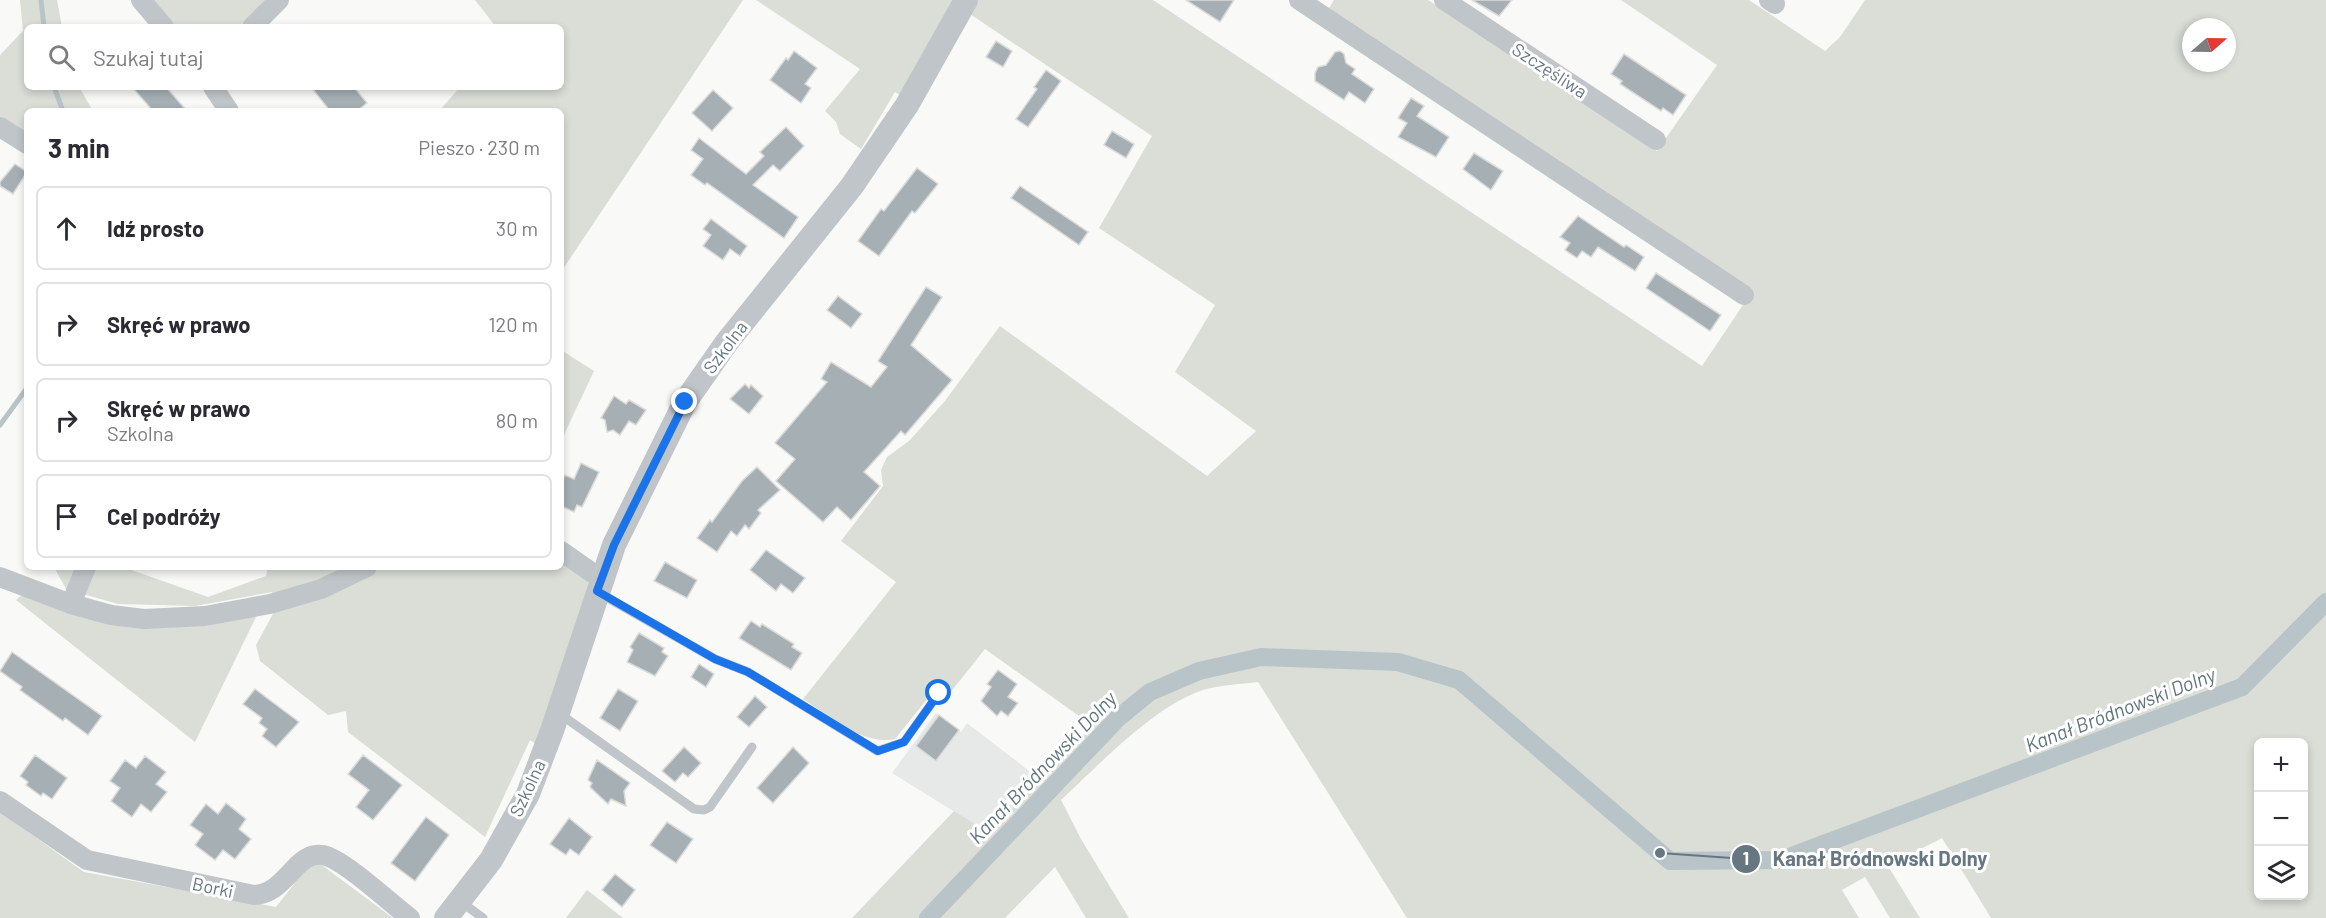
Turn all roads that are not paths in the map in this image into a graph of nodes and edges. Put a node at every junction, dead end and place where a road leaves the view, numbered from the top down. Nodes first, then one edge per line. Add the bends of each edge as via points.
1 (141, 0) edge
2 (279, 0) edge
3 (966, 0) edge
4 (1299, 0) edge
5 (1444, 0) edge
6 (161, 24) edge
7 (255, 24) edge
8 (215, 90) edge
9 (227, 108) edge
10 (0, 127) edge
11 (1656, 140) dead end
12 (24, 142) edge
13 (1744, 295) dead end
14 (564, 553) edge
15 (85, 570) edge
16 (361, 570) edge
17 (0, 577) edge
18 (599, 585) junction
19 (71, 604) junction
20 (939, 693) dead end
21 (558, 712) junction
22 (752, 747) dead end
23 (0, 801) edge
24 (453, 909) edge
25 (410, 918) edge
26 (483, 918) edge

1 - 6 street
2 - 7 street
3 - 18 street, Szkolna via 906,105 852,186 727,342 685,402 614,545
4 - 13 street
5 - 11 street, Szczęśliwa
8 - 9 street
10 - 12 street
14 - 18 street
15 - 19 street
16 - 19 street via 321,590 205,616 144,620
17 - 19 street
18 - 20 lane via 715,659 748,672 878,751 904,742
18 - 21 street, Szkolna
21 - 22 lane via 694,809 710,807
21 - 24 street, Szkolna via 528,794 491,860
23 - 25 street, Borki via 87,860 254,895 277,887 309,856 324,855
24 - 26 lane

